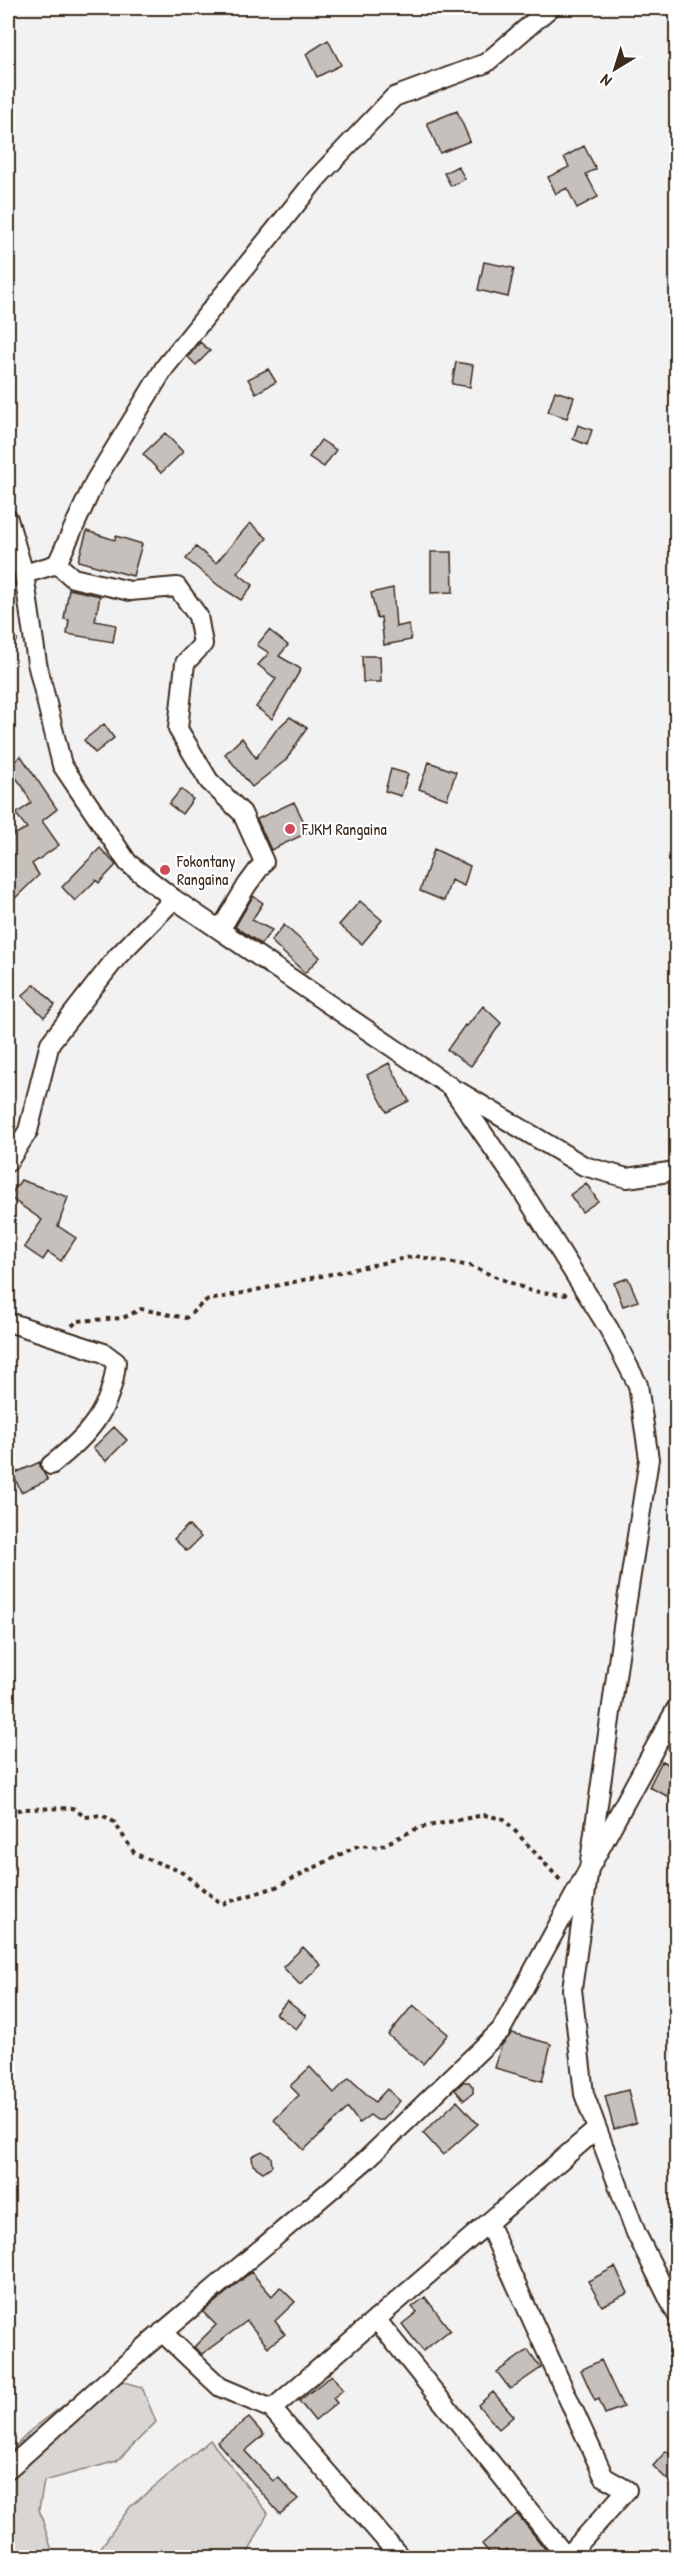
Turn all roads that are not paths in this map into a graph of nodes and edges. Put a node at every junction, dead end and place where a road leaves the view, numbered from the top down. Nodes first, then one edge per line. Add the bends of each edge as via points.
1 (550, 8) edge
2 (8, 519) edge
3 (57, 564) junction
4 (24, 574) junction
5 (174, 899) junction
6 (217, 928) junction
7 (451, 1088) junction
8 (8, 1162) edge
9 (676, 1171) edge
10 (8, 1322) edge
11 (51, 1466) dead end
12 (676, 1709) edge
13 (588, 1872) junction
14 (597, 2129) junction
15 (488, 2223) junction
16 (676, 2313) edge
17 (376, 2319) junction
18 (162, 2332) junction
19 (272, 2409) junction
20 (8, 2469) edge
21 (567, 2557) edge
22 (401, 2558) edge

1 - 3 street via 486,63 394,97 317,178 165,367 95,481
2 - 4 street
3 - 4 street
3 - 6 street via 73,578 130,591 177,587 198,615 203,644 185,663 178,729 209,781 242,813 264,862 225,922
4 - 5 street via 37,663 62,765 128,862
5 - 6 street
5 - 8 street via 117,957 50,1043 28,1131
6 - 7 street
7 - 9 street via 584,1166 627,1178
7 - 13 street via 518,1184 609,1329 638,1385 650,1459
10 - 11 street via 104,1353 116,1362 114,1377 94,1425 80,1443
12 - 13 street
13 - 14 street via 572,1989 584,2094
13 - 18 street via 501,2030 366,2160
14 - 15 street
14 - 16 street via 636,2234
15 - 17 street
15 - 21 street via 604,2477 627,2490
17 - 19 street
17 - 21 street
18 - 19 street via 220,2387
18 - 20 street
19 - 22 street

